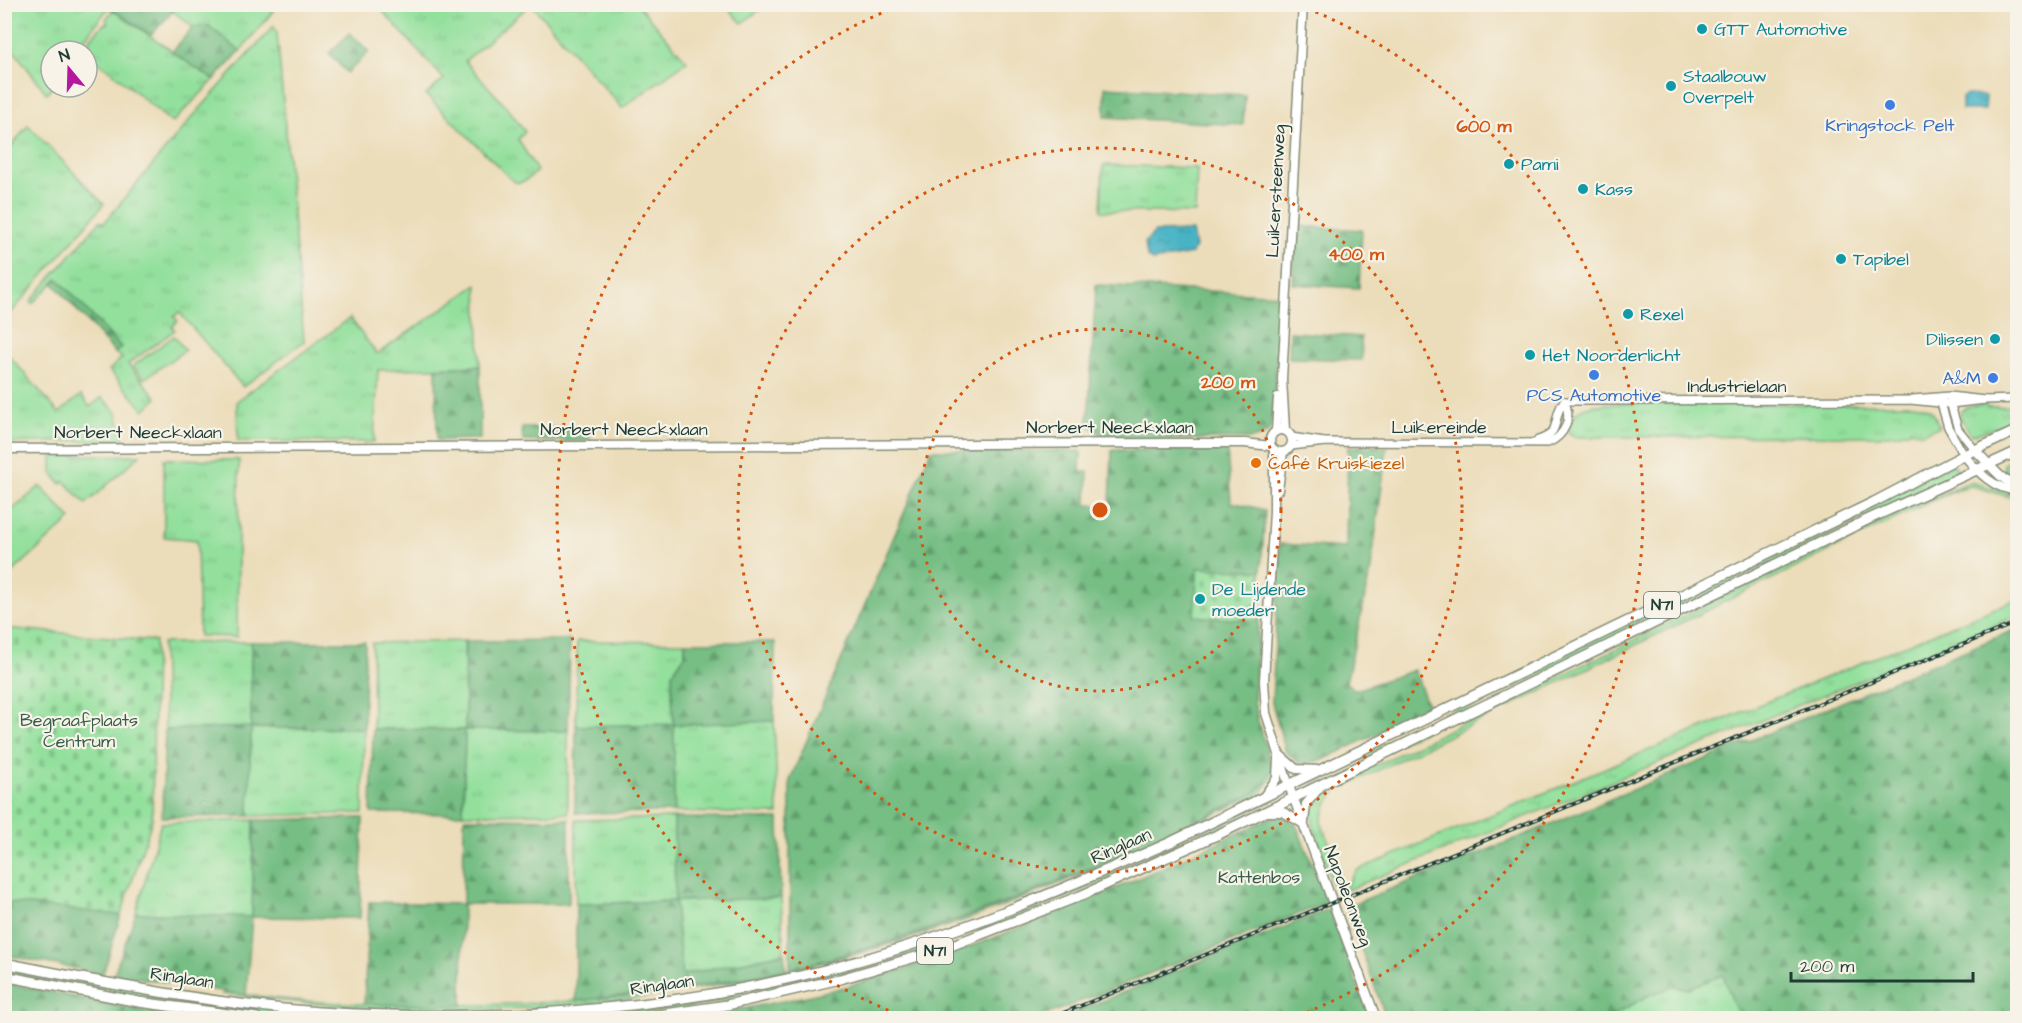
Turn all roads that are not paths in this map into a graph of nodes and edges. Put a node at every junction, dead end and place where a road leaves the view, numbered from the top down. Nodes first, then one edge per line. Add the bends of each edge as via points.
1 (1304, 4) edge
2 (2018, 399) edge
3 (1940, 400) junction
4 (1950, 400) junction
5 (1564, 401) junction
6 (2018, 430) edge
7 (1280, 441) junction
8 (1534, 441) junction
9 (1344, 442) joint
10 (4, 449) edge
11 (1975, 450) junction
12 (2018, 451) edge
13 (1964, 455) junction
14 (1990, 465) junction
15 (1977, 471) junction
16 (2018, 488) edge
17 (1278, 753) junction
18 (1324, 769) junction
19 (1323, 784) junction
20 (1289, 786) junction
21 (1294, 798) junction
22 (1260, 801) junction
23 (1265, 812) junction
24 (1304, 826) junction
25 (4, 963) edge
26 (4, 976) edge
27 (257, 1018) edge
28 (638, 1018) edge
29 (1376, 1018) edge

1 - 7 main road, Luikersteenweg
2 - 4 street, Industrielaan
3 - 4 street, Industrielaan
3 - 5 street, Industrielaan
3 - 13 street via 1948,427
4 - 11 street via 1956,424
5 - 8 street via 1554,430 1544,439
5 - 8 street, Luikereinde via 1569,414 1563,434 1548,443
6 - 11 highway, N71
7 - 9 street, Norbert Neeckxlaan
7 - 10 main road, Norbert Neeckxlaan
7 - 17 main road, Luikersteenweg via 1264,681 1266,713
8 - 9 street, Luikereinde
11 - 13 highway, N71
11 - 14 main road
12 - 14 highway, N71
13 - 15 main road
13 - 18 highway, N71
14 - 15 highway, N71
14 - 16 main road
15 - 16 main road via 2001,487
15 - 19 highway, N71 via 1869,519
17 - 18 main road via 1296,770
17 - 20 main road, Luikersteenweg
17 - 22 main road via 1276,781
18 - 20 highway, N71
19 - 21 highway, N71
19 - 24 main road via 1306,804
20 - 21 main road, Napoleonweg
20 - 22 highway, Ringlaan / N71
21 - 23 highway, Ringlaan / N71
21 - 24 main road, Napoleonweg
22 - 25 highway, Ringlaan / N71 via 1085,880 935,938 790,978 642,1005 492,1017 376,1016 146,990
23 - 24 main road via 1283,812
23 - 28 highway, Ringlaan / N71 via 1080,896 940,950 840,980 727,1005
24 - 29 main road, Napoleonweg
26 - 27 highway, Ringlaan via 139,1002

